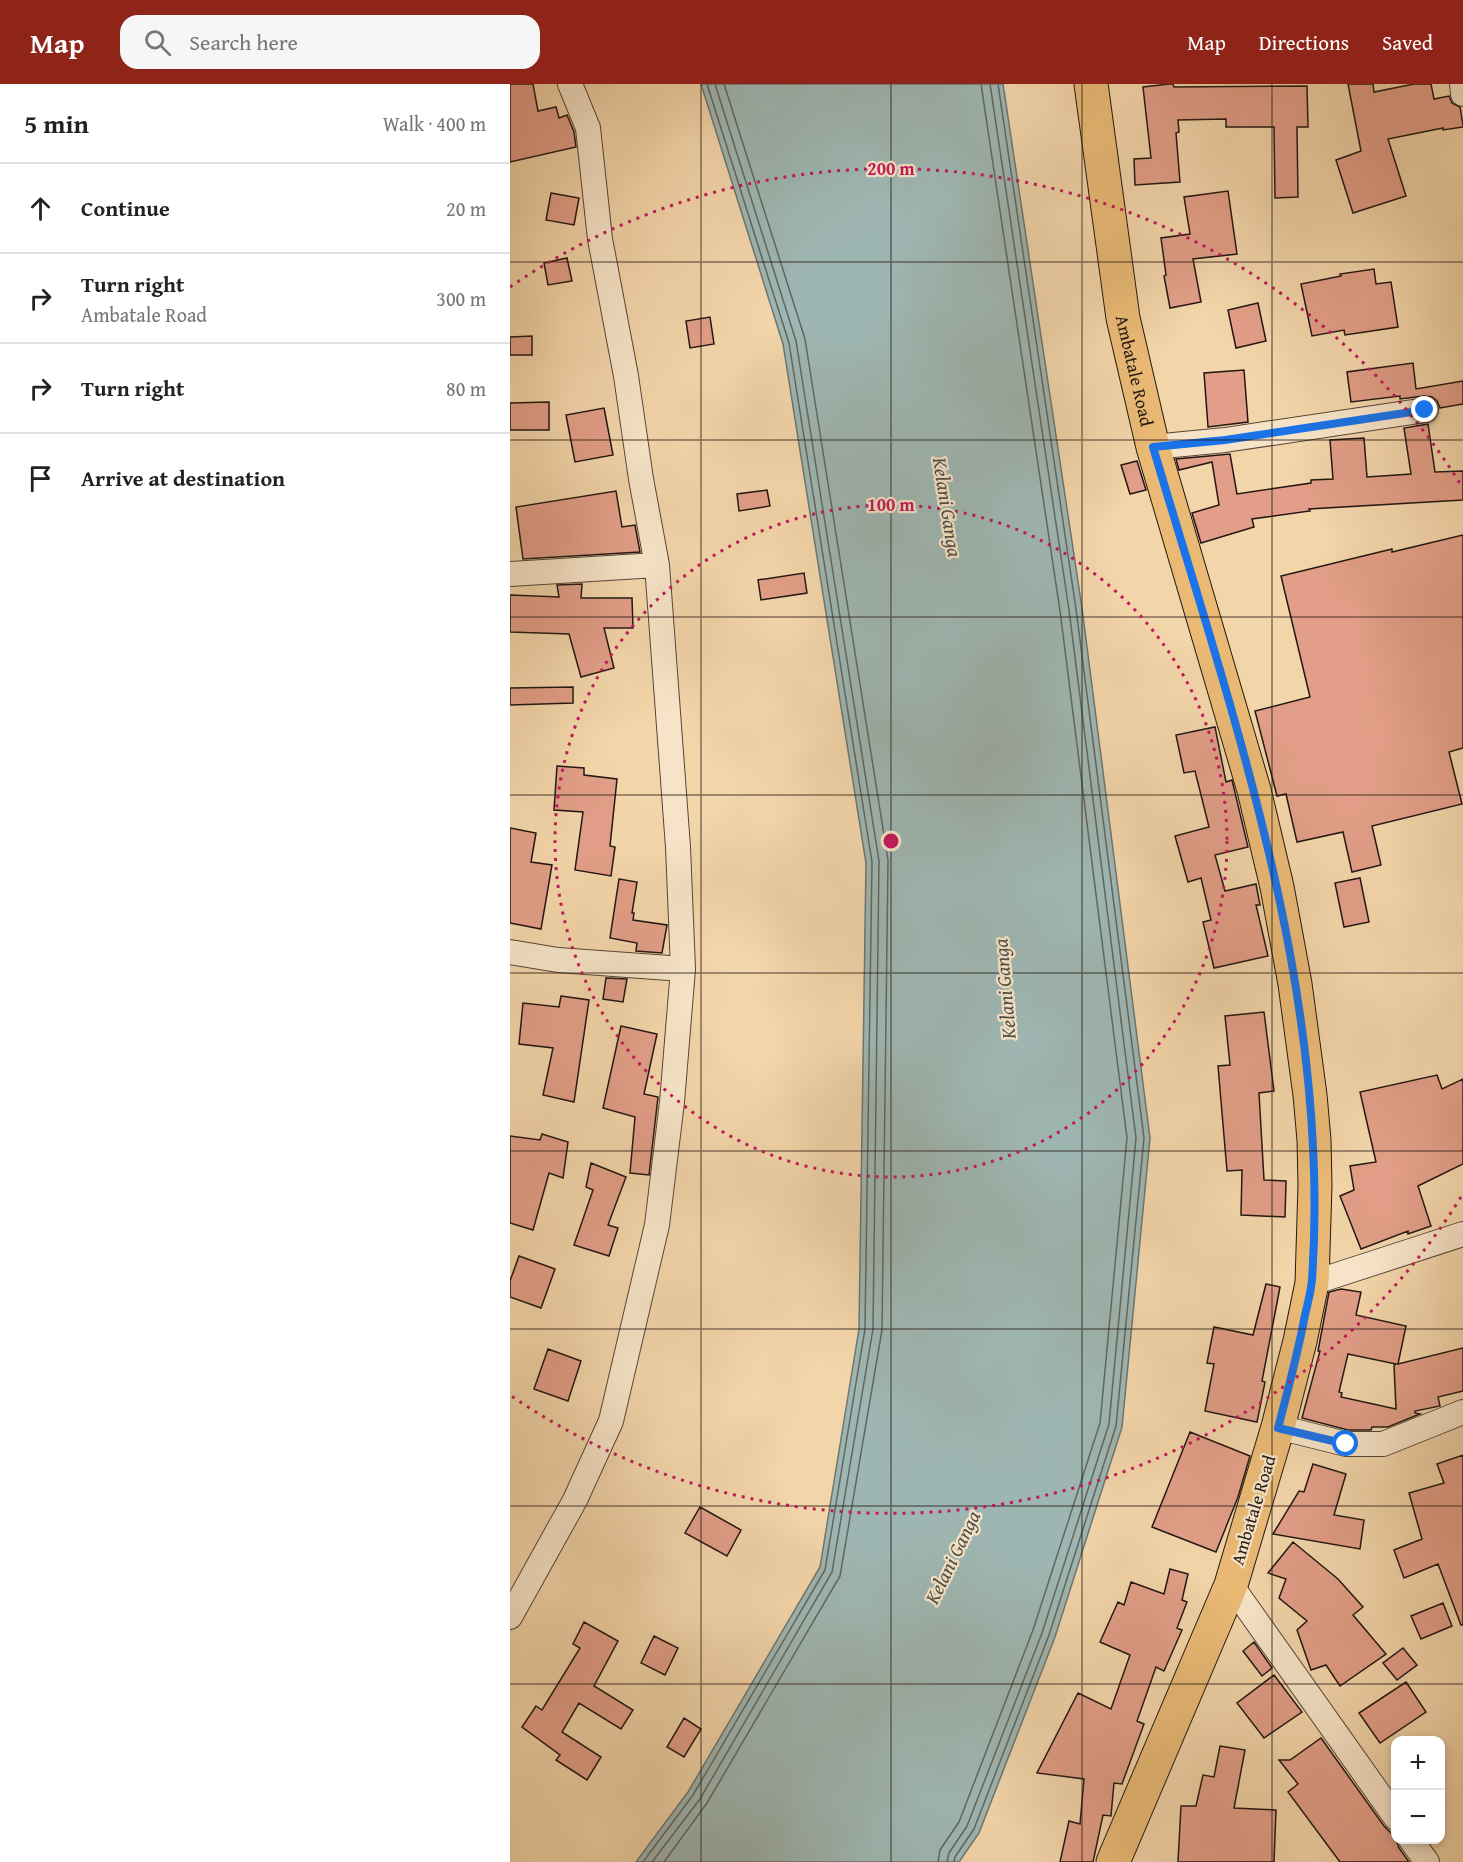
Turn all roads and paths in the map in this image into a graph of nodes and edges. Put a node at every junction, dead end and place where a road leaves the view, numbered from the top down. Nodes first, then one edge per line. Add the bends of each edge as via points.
1 (570, 84) edge
2 (1091, 84) edge
3 (1462, 84) edge
4 (1463, 94) edge
5 (1425, 410) dead end
6 (1153, 447) junction
7 (657, 566) junction
8 (510, 574) edge
9 (510, 952) edge
10 (683, 969) junction
11 (1463, 1234) edge
12 (1312, 1283) junction
13 (1463, 1412) edge
14 (1278, 1428) junction
15 (1231, 1585) junction
16 (510, 1617) edge
17 (1391, 1812) edge
18 (1414, 1844) edge
19 (1113, 1862) edge
20 (1427, 1862) edge

1 - 7 street via 588,128 600,240
2 - 6 main road, Ambatale Road via 1123,318
3 - 4 street
5 - 6 street
6 - 12 main road, Ambatale Road via 1254,790 1279,898 1295,984 1314,1140
7 - 8 street
7 - 10 street
9 - 10 street via 558,960
10 - 16 street via 657,1225 611,1421 575,1500
11 - 12 street
12 - 14 main road, Ambatale Road
13 - 14 street via 1383,1444 1346,1444
14 - 15 main road, Ambatale Road
15 - 17 street
15 - 19 main road, Ambatale Road
18 - 20 street

